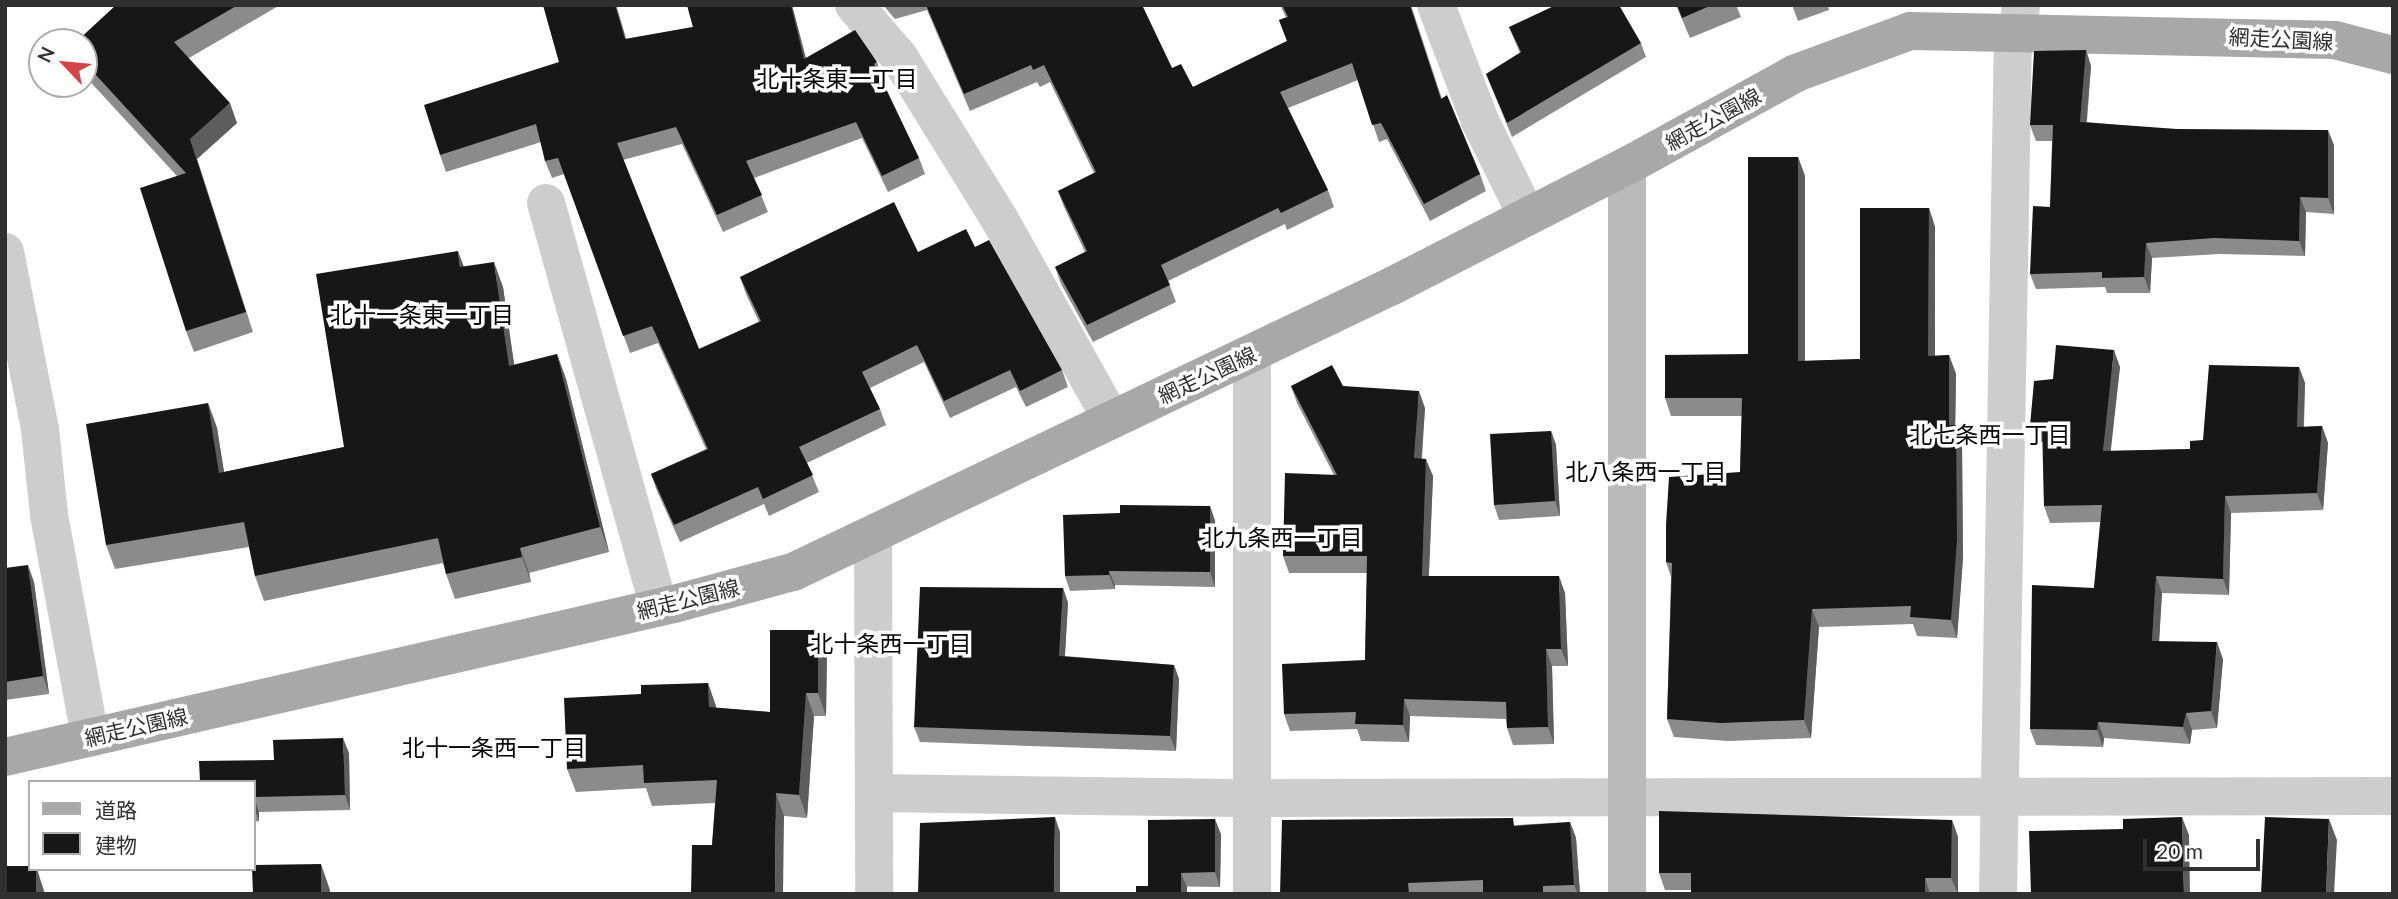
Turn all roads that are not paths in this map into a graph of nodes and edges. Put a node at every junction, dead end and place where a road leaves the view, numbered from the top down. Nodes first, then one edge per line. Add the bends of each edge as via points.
1 (854, 5) edge
2 (1436, 5) edge
3 (2019, 18) edge
4 (2393, 55) edge
5 (1627, 166) junction
6 (546, 203) dead end
7 (1527, 216) junction
8 (5, 252) edge
9 (1252, 354) junction
10 (1112, 420) junction
11 (873, 537) junction
12 (659, 608) junction
13 (90, 737) junction
14 (5, 757) edge
15 (874, 793) junction
16 (1998, 795) junction
17 (1626, 796) junction
18 (2393, 796) edge
19 (1251, 798) junction
20 (874, 894) edge
21 (1252, 894) edge
22 (1627, 894) edge
23 (1998, 894) edge

1 - 10 street via 899,57 1000,220
2 - 7 street via 1480,121
3 - 4 main road, 網走公園線 via 2335,40
3 - 5 main road, 網走公園線 via 1910,31 1797,73
3 - 16 street via 2013,32
5 - 7 main road, 網走公園線
5 - 17 street
6 - 12 street
7 - 9 main road, 網走公園線
8 - 13 street via 40,429 49,515
9 - 10 main road, 網走公園線
9 - 19 street
10 - 11 main road, 網走公園線
11 - 12 main road, 網走公園線 via 793,572
11 - 15 street
12 - 13 main road, 網走公園線
13 - 14 main road, 網走公園線
15 - 19 street
15 - 20 street
16 - 17 street
16 - 18 street
16 - 23 street
17 - 19 street
17 - 22 street
19 - 21 street

